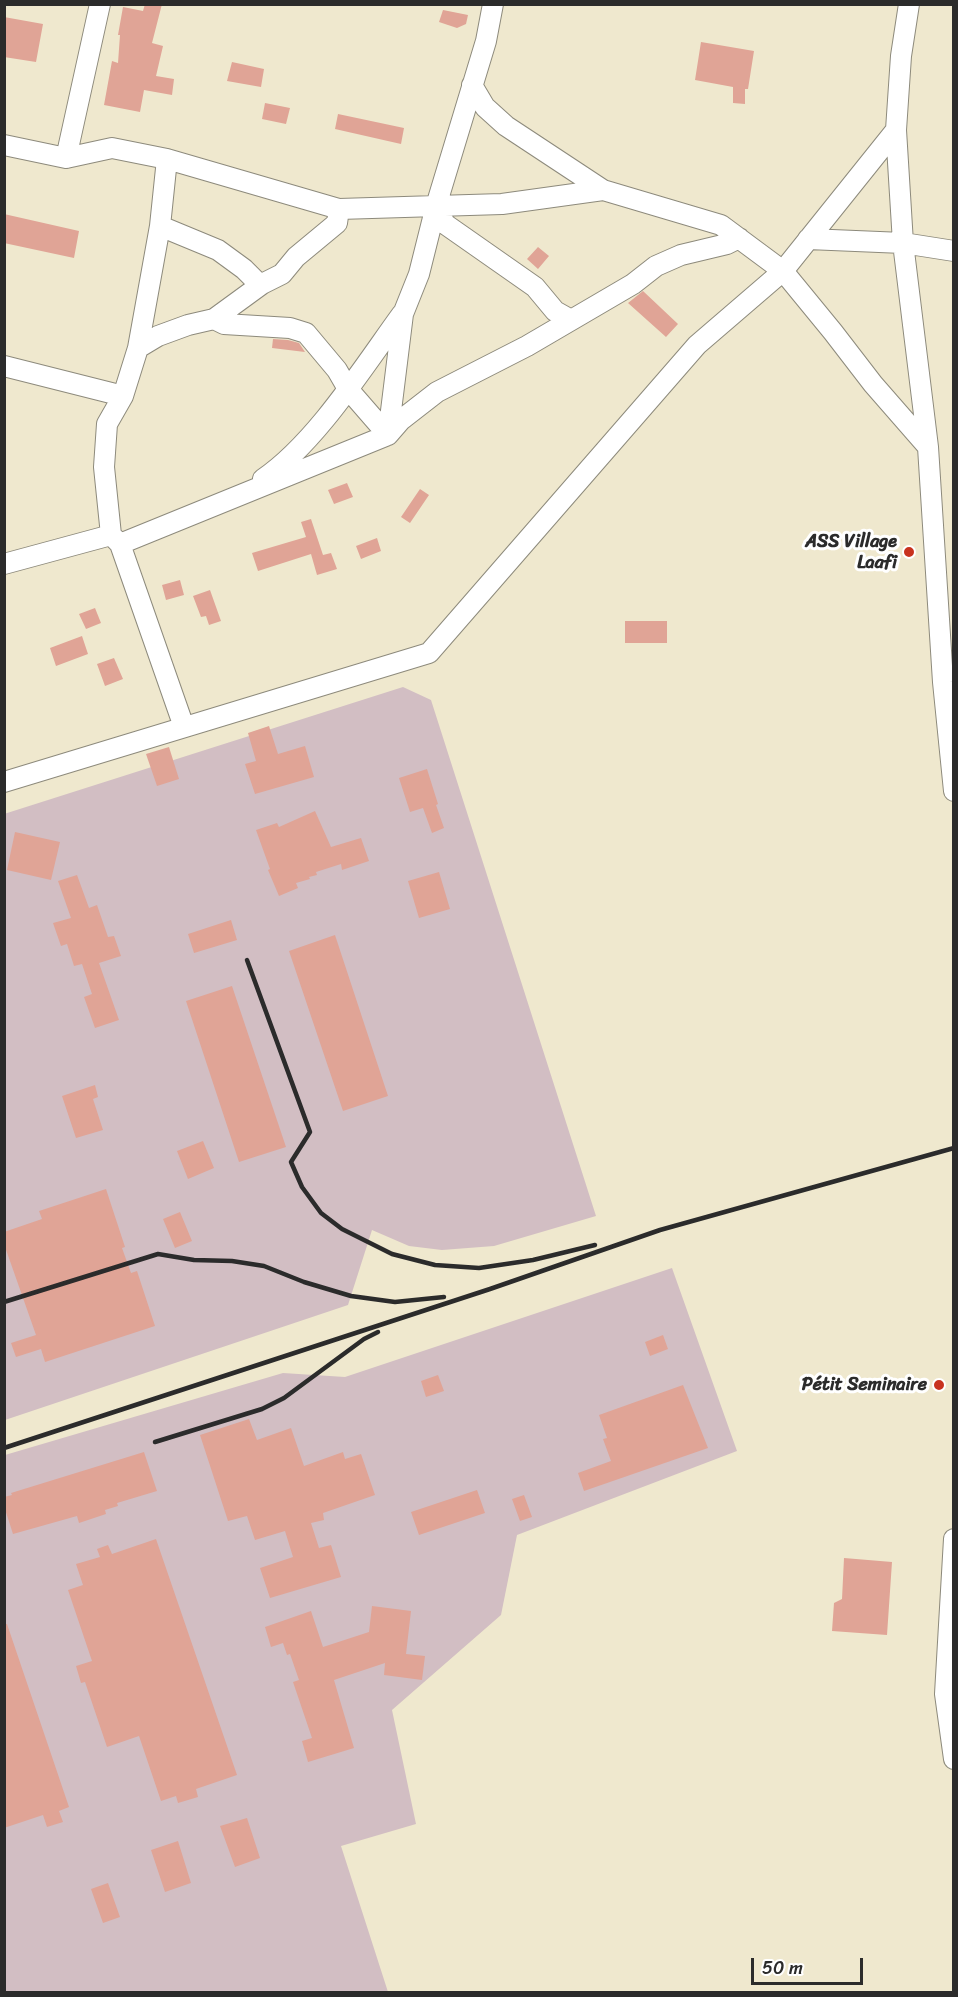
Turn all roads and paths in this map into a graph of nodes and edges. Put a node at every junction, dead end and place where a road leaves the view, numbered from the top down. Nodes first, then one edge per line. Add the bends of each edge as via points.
1 (100, 4) edge
2 (493, 4) edge
3 (909, 4) edge
4 (472, 85) junction
5 (896, 130) junction
6 (4, 145) edge
7 (66, 158) junction
8 (167, 159) junction
9 (603, 190) junction
10 (436, 206) junction
11 (339, 209) junction
12 (160, 226) junction
13 (739, 238) junction
14 (808, 239) junction
15 (903, 243) junction
16 (954, 251) edge
17 (783, 271) junction
18 (262, 284) junction
19 (403, 314) junction
20 (214, 319) junction
21 (571, 320) junction
22 (138, 348) junction
23 (4, 366) edge
24 (348, 389) junction
25 (123, 396) junction
26 (388, 435) junction
27 (928, 447) junction
28 (224, 501) junction
29 (116, 539) junction
30 (4, 564) edge
31 (184, 727) junction
32 (4, 782) edge
33 (954, 791) edge
34 (954, 1539) edge
35 (954, 1759) edge

1 - 7 street
2 - 4 street
3 - 5 street
4 - 9 street via 485,107 506,126
4 - 10 street
5 - 14 street
5 - 15 street
6 - 7 street
7 - 8 street via 112,148
8 - 11 street
8 - 12 street
9 - 10 street via 502,204
9 - 13 street via 721,225
10 - 11 street
10 - 19 street via 419,274
10 - 21 street via 445,224 535,287 555,311
11 - 18 street via 337,223 282,274
12 - 18 street via 218,250
12 - 22 street
13 - 17 street
13 - 21 street via 656,266
14 - 15 street
14 - 17 street
15 - 16 street
15 - 27 street
17 - 27 street
17 - 31 street via 697,345 429,653
18 - 20 street
19 - 24 street
19 - 26 street
20 - 22 street via 158,336
20 - 24 street via 224,324 290,328 306,333
21 - 26 street via 437,392
22 - 25 street
23 - 25 street
24 - 26 street
24 - 28 street via 275,471
25 - 29 street via 107,424 104,467
26 - 28 street
27 - 33 street
28 - 29 street
29 - 30 street
29 - 31 street
31 - 32 street
34 - 35 street via 945,1694

